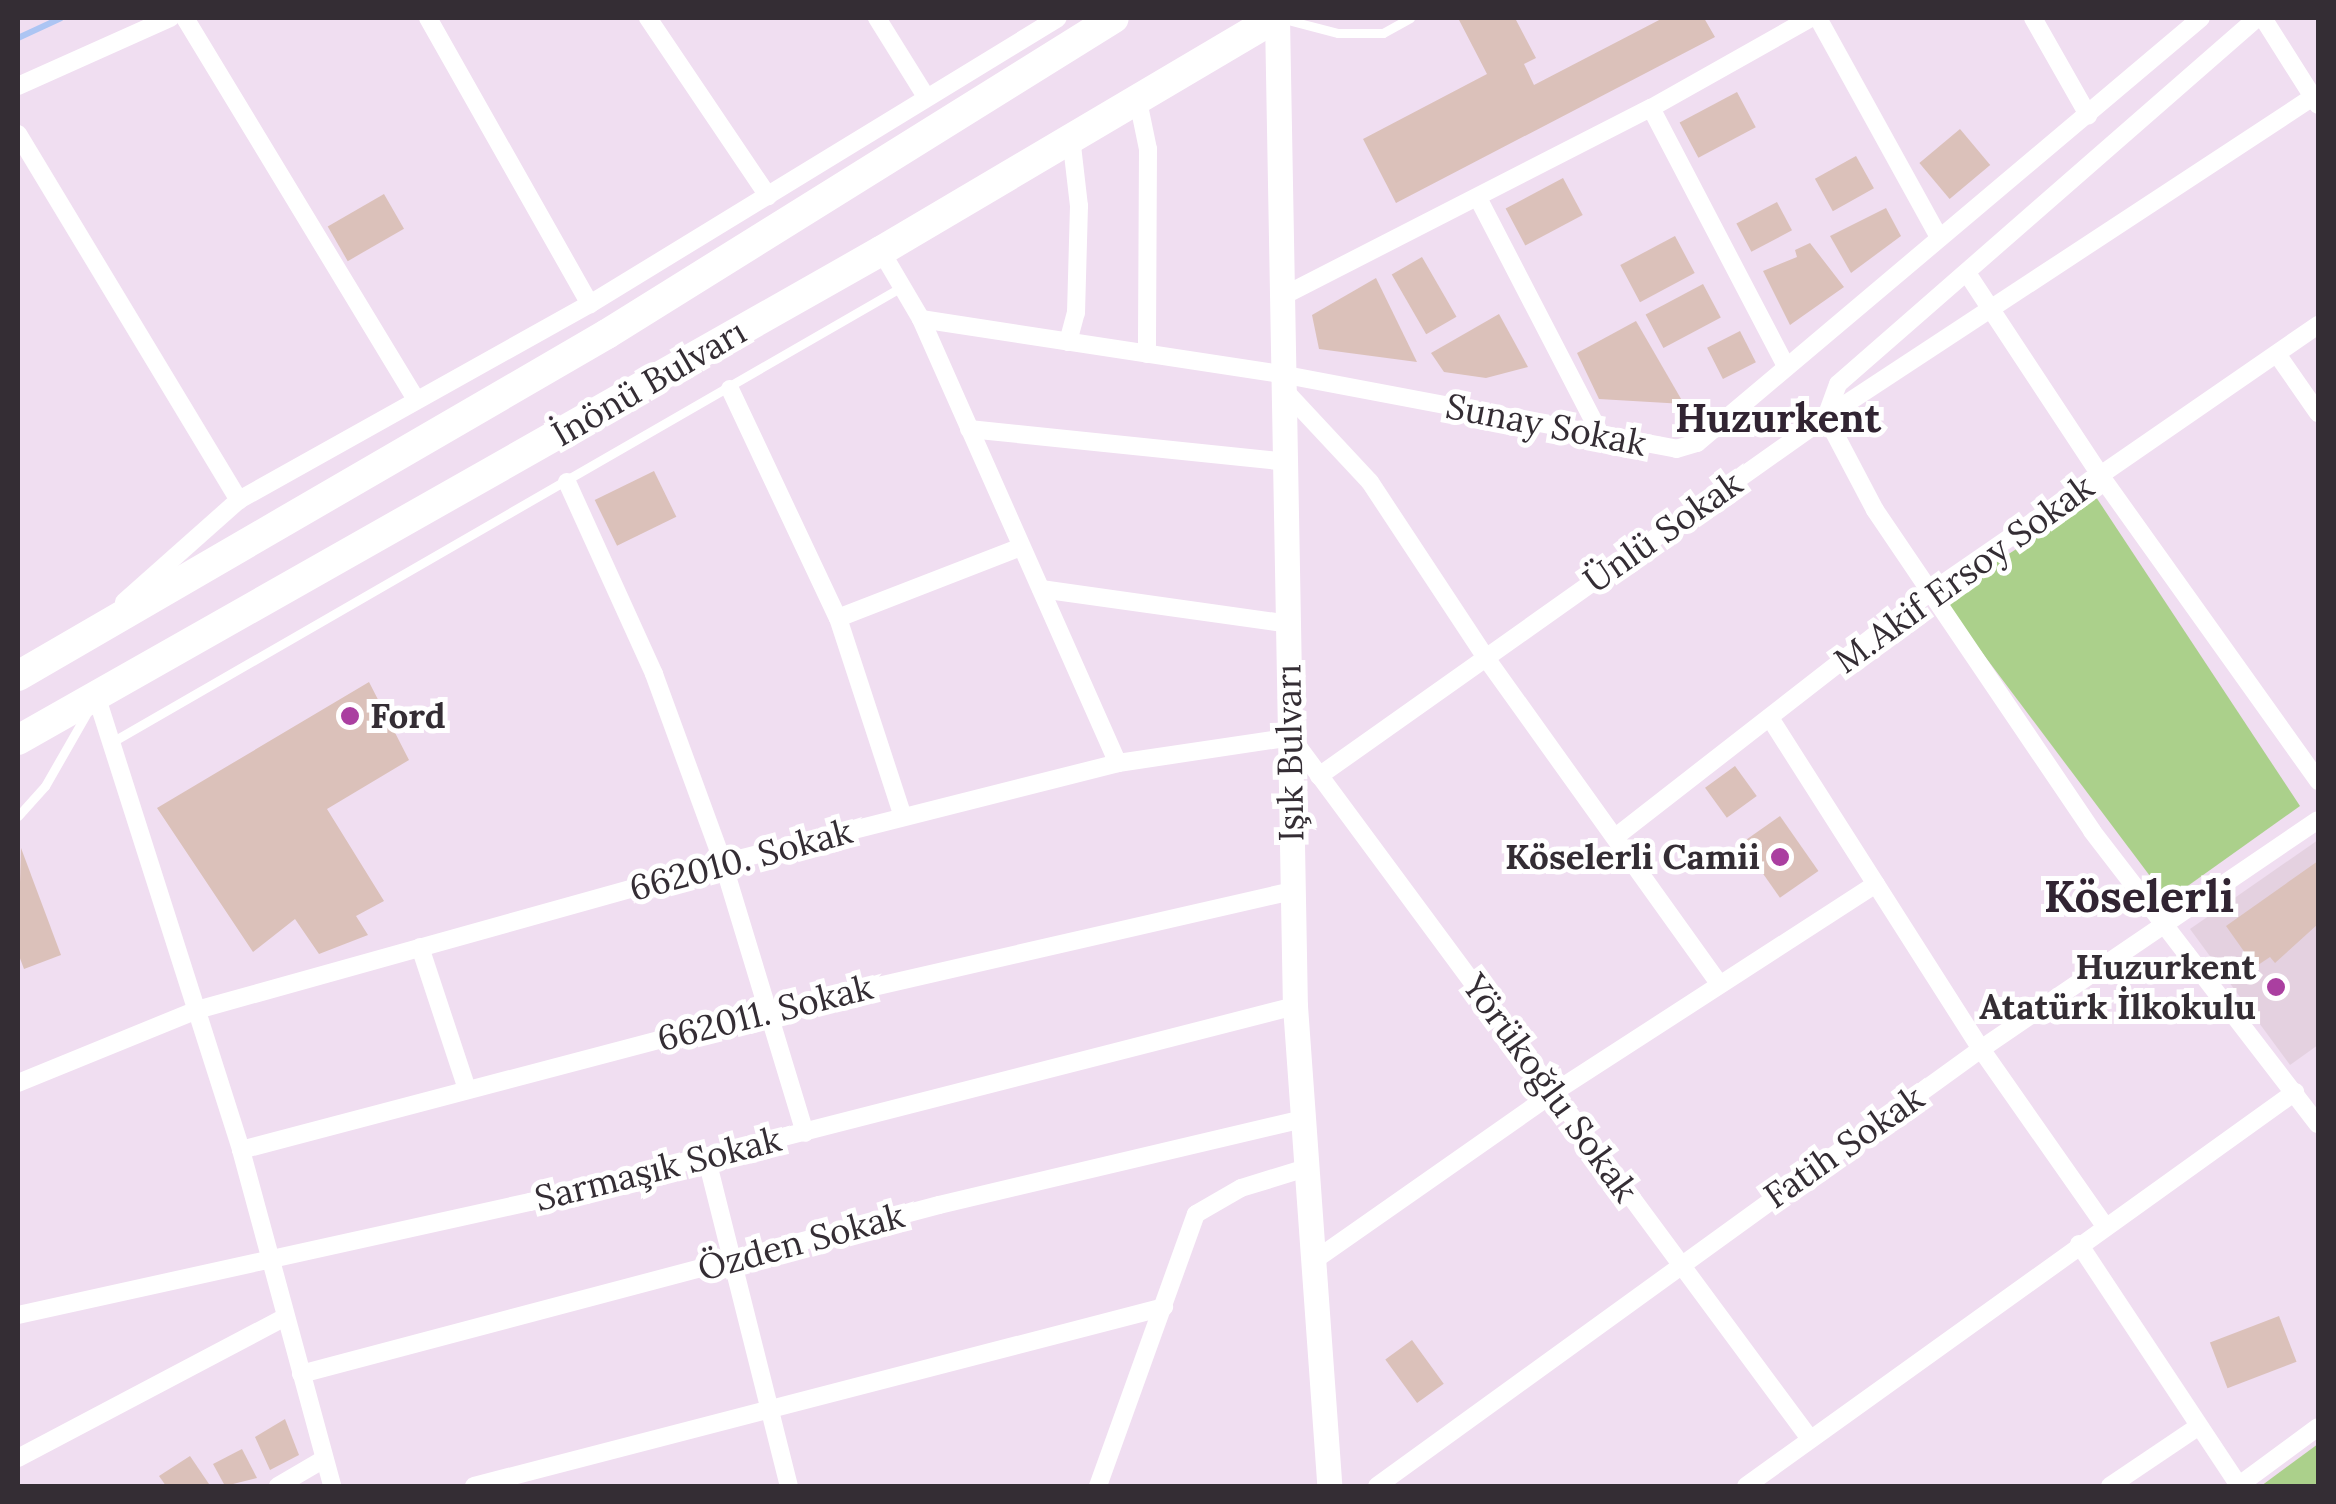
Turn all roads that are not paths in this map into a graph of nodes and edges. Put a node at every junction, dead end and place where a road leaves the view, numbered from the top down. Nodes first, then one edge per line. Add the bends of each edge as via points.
1 (170, 18) edge
2 (185, 18) edge
3 (428, 18) edge
4 (648, 18) edge
5 (878, 18) edge
6 (1058, 18) edge
7 (1114, 18) edge
8 (1277, 18) edge
9 (1410, 18) edge
10 (1815, 18) edge
11 (2033, 18) edge
12 (2200, 18) edge
13 (2260, 18) edge
14 (18, 86) edge
15 (925, 96) junction
16 (1137, 96) junction
17 (2316, 101) edge
18 (1651, 108) junction
19 (2088, 115) junction
20 (18, 134) edge
21 (1071, 138) junction
22 (768, 196) junction
23 (1478, 198) junction
24 (1939, 237) junction
25 (880, 251) junction
26 (1968, 273) junction
27 (898, 289) junction
28 (1285, 295) junction
29 (590, 304) junction
30 (1995, 310) junction
31 (921, 319) junction
32 (2318, 325) edge
33 (1068, 342) junction
34 (1148, 354) junction
35 (2277, 354) junction
36 (1786, 366) junction
37 (1286, 383) junction
38 (730, 389) junction
39 (416, 398) junction
40 (2318, 413) edge
41 (1826, 417) junction
42 (969, 429) junction
43 (1601, 435) junction
44 (1286, 462) junction
45 (2100, 475) junction
46 (567, 482) junction
47 (239, 500) junction
48 (1020, 547) junction
49 (1040, 588) junction
50 (1928, 594) junction
51 (838, 618) junction
52 (1288, 624) junction
53 (80, 640) junction
54 (1486, 658) junction
55 (18, 676) edge
56 (96, 695) junction
57 (1770, 718) junction
58 (1290, 737) junction
59 (18, 740) edge
60 (112, 742) junction
61 (1118, 763) junction
62 (1320, 776) junction
63 (2318, 781) edge
64 (18, 816) edge
65 (903, 817) junction
66 (2318, 820) edge
67 (1618, 835) junction
68 (723, 863) junction
69 (1876, 884) junction
70 (1292, 890) junction
71 (2164, 931) junction
72 (420, 947) junction
73 (1718, 982) junction
74 (1295, 1006) junction
75 (198, 1010) junction
76 (769, 1011) junction
77 (1982, 1049) junction
78 (18, 1083) edge
79 (468, 1088) junction
80 (1556, 1092) junction
81 (2295, 1092) junction
82 (1302, 1119) junction
83 (2318, 1124) edge
84 (805, 1133) junction
85 (241, 1150) junction
86 (706, 1156) junction
87 (1306, 1168) junction
88 (2105, 1226) junction
89 (2078, 1244) junction
90 (269, 1259) junction
91 (734, 1260) junction
92 (1312, 1262) junction
93 (1679, 1265) junction
94 (1164, 1307) junction
95 (18, 1315) edge
96 (285, 1318) junction
97 (301, 1374) junction
98 (767, 1409) junction
99 (2199, 1426) junction
100 (2318, 1427) edge
101 (1810, 1439) junction
102 (18, 1458) edge
103 (324, 1460) junction
104 (278, 1486) edge
105 (332, 1486) edge
106 (474, 1486) edge
107 (790, 1486) edge
108 (1098, 1486) edge
109 (1329, 1486) edge
110 (1378, 1486) edge
111 (1746, 1486) edge
112 (2110, 1486) edge
113 (2239, 1486) edge

1 - 14 street
2 - 39 street
3 - 29 street
4 - 22 street
5 - 15 street
6 - 15 street
7 - 53 highway, İnönü Bulvarı via 607,334
8 - 9 lane via 1338,33 1383,33
8 - 16 highway, İnönü Bulvarı
8 - 28 main road, Işık Bulvarı
10 - 18 street
10 - 24 street
11 - 19 street
12 - 19 street, Sunay Sokak
13 - 17 street
13 - 26 street
15 - 22 street
16 - 21 highway, İnönü Bulvarı
16 - 34 street via 1148,149
17 - 30 street, Ünlü Sokak
18 - 23 street
18 - 36 street
19 - 24 street, Sunay Sokak
20 - 47 street
21 - 25 highway, İnönü Bulvarı
21 - 33 street via 1079,206 1076,313
22 - 29 street
23 - 28 street
23 - 43 street
24 - 36 street, Sunay Sokak
25 - 27 street
25 - 56 highway, İnönü Bulvarı
26 - 30 street
26 - 41 street via 1838,384
27 - 31 street
27 - 38 lane
28 - 37 main road, Işık Bulvarı
29 - 39 street
30 - 41 street, Ünlü Sokak
30 - 45 street
31 - 33 street, Sunay Sokak
31 - 42 street
32 - 35 street, M.Akif Ersoy Sokak
33 - 34 street, Sunay Sokak
34 - 37 street, Sunay Sokak
35 - 40 street
35 - 45 street, M.Akif Ersoy Sokak
36 - 43 street, Sunay Sokak via 1697,443 1649,448
37 - 43 street, Sunay Sokak
37 - 44 main road, Işık Bulvarı
37 - 54 street via 1370,482
38 - 46 lane
38 - 51 street
39 - 47 street
41 - 50 street
41 - 54 street, Ünlü Sokak
42 - 44 street
42 - 48 street
44 - 52 main road, Işık Bulvarı
45 - 50 street, M.Akif Ersoy Sokak
45 - 63 street
46 - 60 lane
46 - 68 street via 654,674
47 - 53 street
48 - 49 street
48 - 51 street
49 - 52 street
49 - 61 street
50 - 57 street, M.Akif Ersoy Sokak
50 - 71 street
51 - 65 street
52 - 58 main road, Işık Bulvarı
53 - 55 highway, İnönü Bulvarı
54 - 62 street, Ünlü Sokak
54 - 67 street
56 - 59 highway, İnönü Bulvarı
56 - 60 street
56 - 64 lane via 45,786
57 - 67 street, M.Akif Ersoy Sokak
57 - 69 street
58 - 61 street, 662010. Sokak
58 - 62 street, Yörükoğlu Sokak
58 - 70 main road, Işık Bulvarı
60 - 75 street
61 - 65 street, 662010. Sokak
62 - 80 street, Yörükoğlu Sokak
65 - 68 street, 662010. Sokak
66 - 71 street, Fatih Sokak
67 - 73 street
68 - 72 street, 662010. Sokak
68 - 76 street
69 - 73 street
69 - 77 street
70 - 74 main road, Işık Bulvarı
70 - 76 street, 662011. Sokak
71 - 77 street, Fatih Sokak
71 - 81 street
72 - 75 street, 662010. Sokak
72 - 79 street
73 - 80 street
74 - 82 main road, Işık Bulvarı
74 - 84 street, Sarmaşık Sokak
75 - 78 street, 662010. Sokak
75 - 85 street
76 - 79 street, 662011. Sokak
76 - 84 street
77 - 88 street
77 - 93 street, Fatih Sokak
79 - 85 street, 662011. Sokak
80 - 92 street
80 - 93 street, Yörükoğlu Sokak
81 - 83 street
81 - 88 street
82 - 87 main road, Işık Bulvarı
82 - 91 street, Özden Sokak
84 - 86 street, Sarmaşık Sokak
85 - 90 street
86 - 90 street, Sarmaşık Sokak
86 - 91 street
87 - 92 main road, Işık Bulvarı
87 - 94 street via 1241,1188 1196,1214
88 - 89 street
89 - 99 street
89 - 101 street
90 - 95 street, Sarmaşık Sokak
90 - 96 street
91 - 97 street, Özden Sokak
91 - 98 street
92 - 109 main road, Işık Bulvarı
93 - 101 street, Yörükoğlu Sokak
93 - 110 street, Fatih Sokak
94 - 98 street
94 - 108 street
96 - 97 street
96 - 102 street
97 - 103 street
98 - 106 street
98 - 107 street
99 - 112 street
99 - 113 street
100 - 113 street
101 - 111 street
103 - 104 street
103 - 105 street

